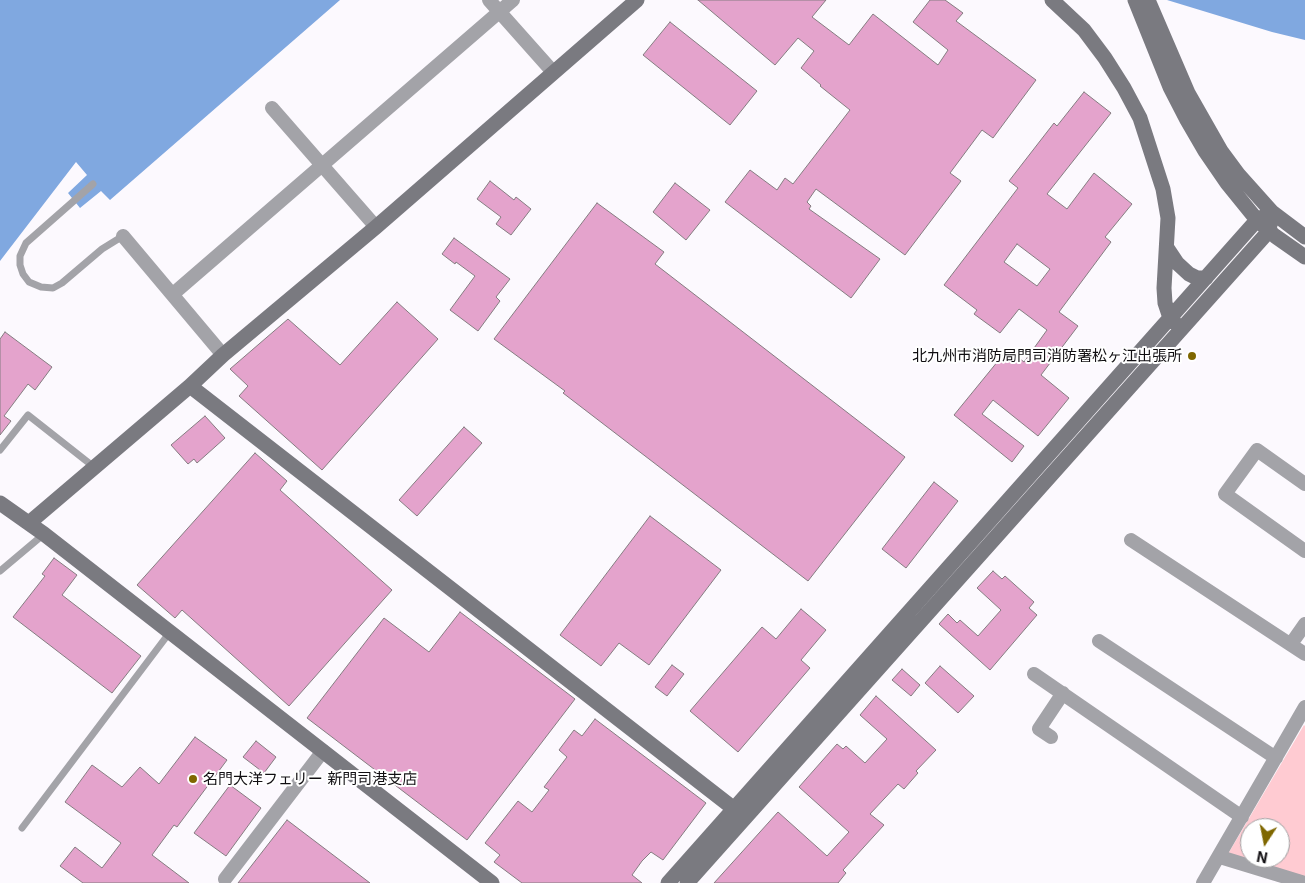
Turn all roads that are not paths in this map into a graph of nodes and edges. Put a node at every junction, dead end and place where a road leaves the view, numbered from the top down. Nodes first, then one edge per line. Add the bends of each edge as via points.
1 (488, 0) edge
2 (513, 0) edge
3 (637, 0) edge
4 (1052, 0) edge
5 (1135, 0) edge
6 (1149, 2) edge
7 (499, 12) junction
8 (553, 72) junction
9 (272, 108) dead end
10 (322, 165) junction
11 (93, 184) dead end
12 (1272, 212) junction
13 (1257, 220) junction
14 (376, 226) junction
15 (1269, 231) junction
16 (123, 236) joint
17 (1305, 237) edge
18 (1167, 248) junction
19 (1305, 257) edge
20 (1206, 278) junction
21 (173, 294) junction
22 (1176, 324) junction
23 (224, 355) junction
24 (190, 386) junction
25 (0, 450) edge
26 (94, 468) junction
27 (1305, 484) edge
28 (0, 502) edge
29 (29, 523) junction
30 (44, 534) junction
31 (1131, 540) dead end
32 (1305, 551) edge
33 (0, 571) edge
34 (1305, 624) edge
35 (170, 632) junction
36 (1098, 641) dead end
37 (1291, 644) junction
38 (1305, 654) edge
39 (1034, 674) dead end
40 (1063, 693) junction
41 (1305, 706) edge
42 (1051, 738) dead end
43 (323, 751) junction
44 (1276, 758) junction
45 (740, 813) junction
46 (1242, 817) junction
47 (22, 828) dead end
48 (1220, 857) junction
49 (225, 879) dead end
50 (492, 883) edge
51 (668, 883) edge
52 (688, 883) edge
53 (1204, 883) edge
54 (1305, 883) edge

1 - 7 street
2 - 7 street
3 - 8 street
4 - 18 street via 1084,30 1105,58 1140,118 1163,189 1168,218
5 - 13 street via 1187,120 1222,176
6 - 12 street via 1204,123 1238,174
7 - 8 street
7 - 10 street
8 - 14 street
9 - 10 street
10 - 14 street
10 - 21 street
11 - 16 lane via 26,243 20,256 23,274 29,282 52,288
12 - 13 street
12 - 15 street
12 - 17 street
13 - 15 street
13 - 20 street
14 - 23 street
15 - 19 street
15 - 22 street
16 - 21 street
18 - 20 street via 1189,274
18 - 22 street via 1165,303
20 - 22 street
21 - 23 street
22 - 45 street
23 - 24 street
24 - 26 street
24 - 45 street
25 - 26 lane via 28,415
26 - 29 street
27 - 32 street via 1257,450 1225,494
28 - 29 street
29 - 30 street
30 - 33 lane
30 - 35 street
31 - 37 street
34 - 37 street
35 - 43 street
35 - 47 lane
36 - 44 street
37 - 38 street
39 - 40 street
40 - 42 street via 1038,729
40 - 46 street
41 - 44 street
43 - 49 street
43 - 50 street
44 - 46 street
45 - 51 street
45 - 52 street
46 - 48 street
48 - 53 street
48 - 54 street

